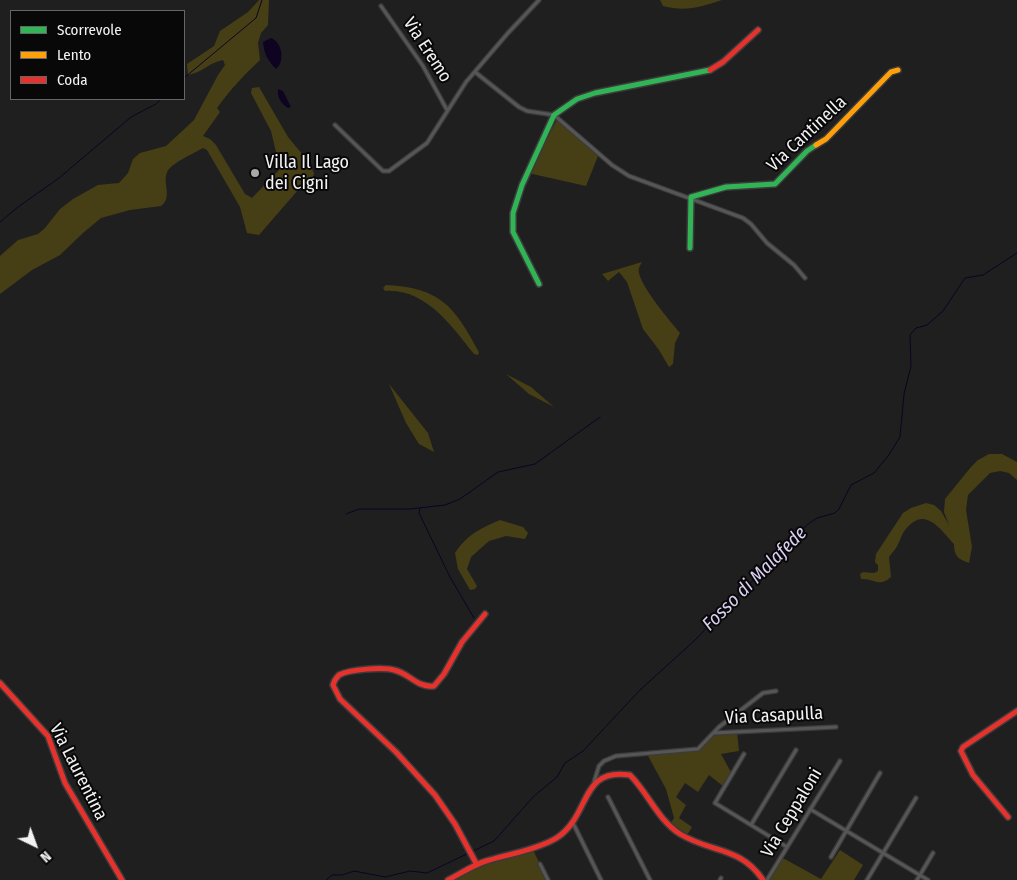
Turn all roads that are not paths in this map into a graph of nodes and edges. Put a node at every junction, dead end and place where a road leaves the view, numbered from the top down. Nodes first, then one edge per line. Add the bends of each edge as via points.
1 (539, 0) edge
2 (381, 6) dead end
3 (758, 30) dead end
4 (898, 70) dead end
5 (475, 72) junction
6 (447, 111) junction
7 (554, 115) junction
8 (335, 125) dead end
9 (691, 198) junction
10 (690, 248) dead end
11 (805, 278) dead end
12 (539, 284) dead end
13 (486, 614) dead end
14 (0, 683) edge
15 (776, 691) dead end
16 (1017, 711) edge
17 (836, 727) dead end
18 (713, 733) junction
19 (796, 750) dead end
20 (744, 754) dead end
21 (840, 761) dead end
22 (880, 773) dead end
23 (594, 783) junction
24 (608, 797) dead end
25 (916, 798) dead end
26 (810, 810) junction
27 (1008, 817) dead end
28 (573, 823) junction
29 (751, 825) junction
30 (846, 832) junction
31 (787, 847) junction
32 (883, 853) junction
33 (932, 853) dead end
34 (831, 857) dead end
35 (540, 864) dead end
36 (477, 865) junction
37 (920, 875) junction
38 (122, 880) edge
39 (448, 880) edge
40 (548, 880) edge
41 (601, 880) edge
42 (650, 880) edge
43 (763, 880) edge
44 (767, 880) edge
45 (867, 880) edge
46 (917, 880) edge
47 (928, 880) edge

1 - 5 street
2 - 6 street, Via Eremo via 423,66
3 - 7 street via 710,71 594,93
4 - 9 street, Via Cantinella via 892,71 826,139 809,149 775,184 726,188
5 - 6 street
5 - 7 street via 519,108
6 - 8 street via 427,143 387,172
7 - 9 street via 624,173
7 - 12 street via 520,189 512,220 514,234
9 - 10 street
9 - 11 street via 747,220 764,241
13 - 36 street via 467,634 448,669 433,686 425,687 391,669 345,672 333,684 340,699 402,757 447,811
14 - 38 street, Via Laurentina via 48,736 65,783
15 - 18 street, Via Casapulla via 763,693
16 - 27 street via 960,751 975,778
17 - 18 street, Via Casapulla
18 - 23 street, Via Casapulla via 696,750 612,757 598,766
19 - 29 street
20 - 29 street via 715,803
21 - 26 street, Via Ceppaloni
22 - 30 street
23 - 28 street
23 - 43 street via 613,773 630,775 677,832 742,858 754,866
24 - 42 street
25 - 32 street
26 - 30 street
26 - 31 street, Via Ceppaloni
28 - 36 street via 548,842
28 - 41 street
29 - 31 street
30 - 32 street
30 - 34 street
31 - 44 street, Via Ceppaloni
32 - 37 street
32 - 45 street
33 - 37 street
35 - 40 street
36 - 39 street
37 - 46 street
37 - 47 street

